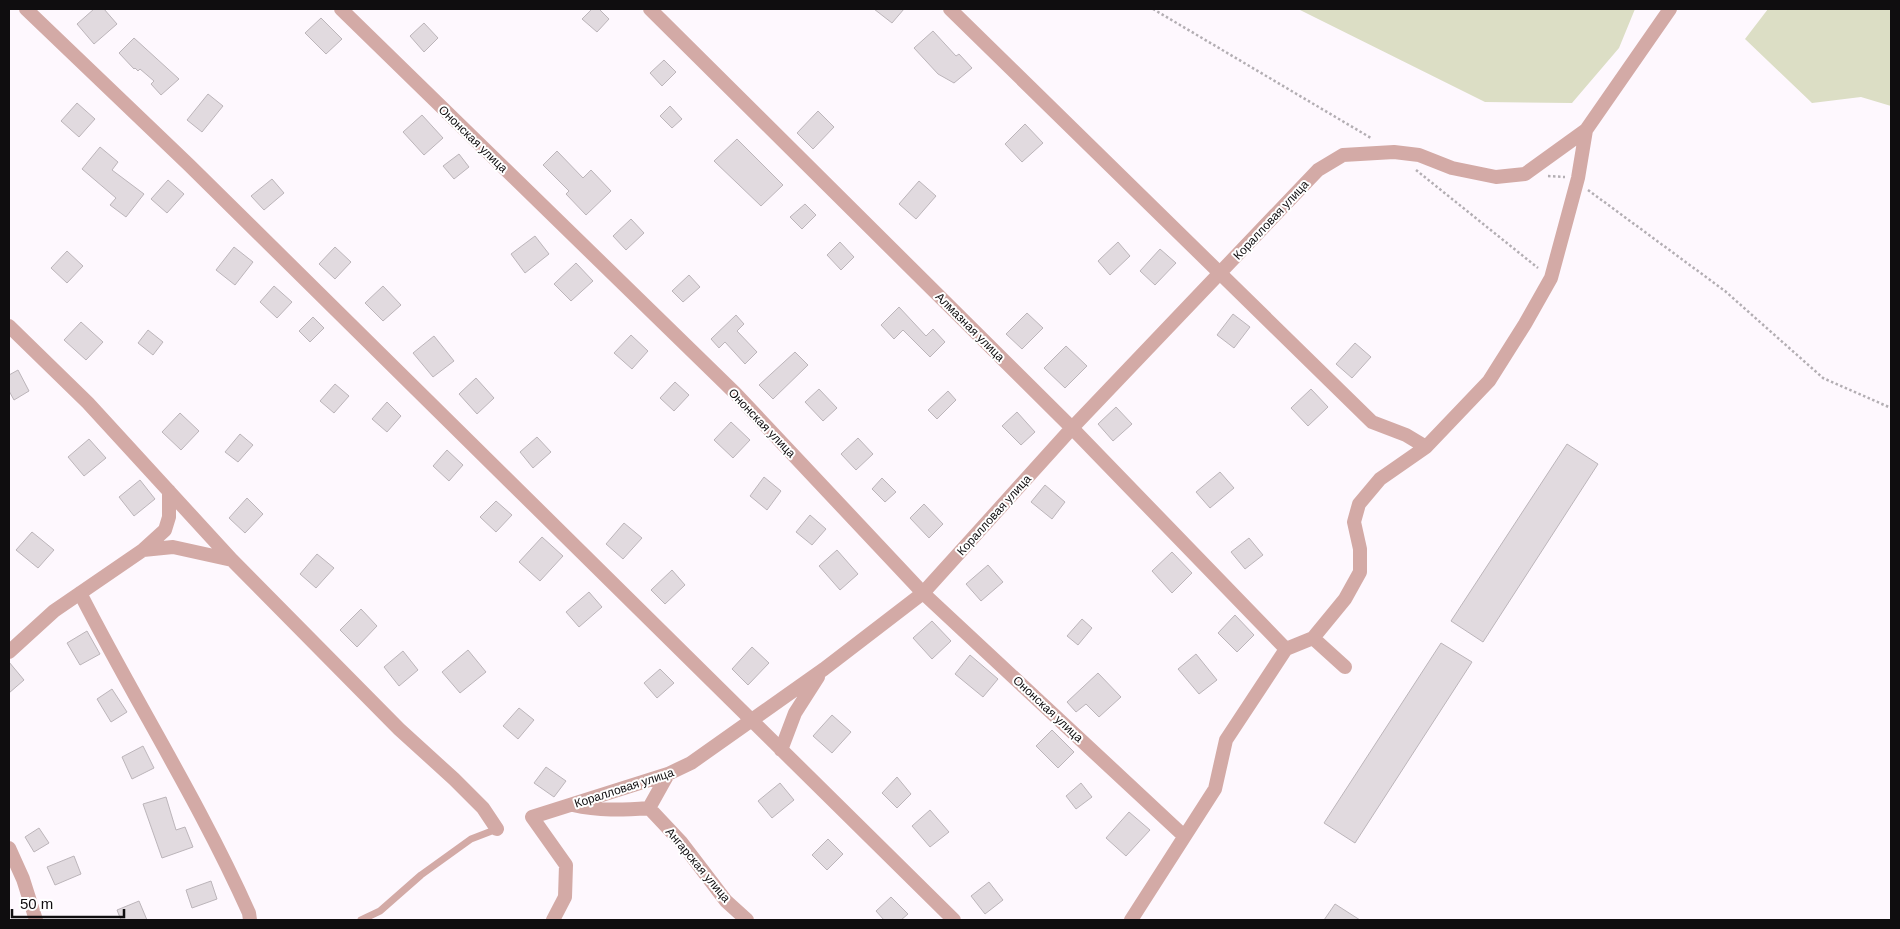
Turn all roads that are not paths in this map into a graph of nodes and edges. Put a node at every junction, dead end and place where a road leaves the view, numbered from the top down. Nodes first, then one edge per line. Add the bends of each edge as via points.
1 (26, 9) edge
2 (341, 9) edge
3 (650, 9) edge
4 (950, 9) edge
5 (1670, 9) edge
6 (1586, 130) junction
7 (1220, 273) junction
8 (9, 326) edge
9 (1072, 428) junction
10 (1426, 447) junction
11 (168, 491) junction
12 (143, 550) junction
13 (232, 560) junction
14 (80, 593) junction
15 (923, 593) junction
16 (1313, 638) junction
17 (11, 646) edge
18 (1286, 649) junction
19 (1345, 667) dead end
20 (824, 669) junction
21 (752, 722) junction
22 (781, 750) junction
23 (668, 774) junction
24 (572, 805) junction
25 (649, 808) junction
26 (497, 829) joint
27 (1184, 836) junction
28 (9, 848) edge
29 (36, 920) edge
30 (250, 920) edge
31 (361, 920) edge
32 (553, 920) edge
33 (747, 920) edge
34 (954, 920) edge
35 (1131, 920) edge

1 - 21 street via 196,172
2 - 15 street, Ононская улица via 736,394
3 - 9 street, Алмазная улица
4 - 7 street
5 - 6 street
6 - 7 street, Коралловая улица via 1525,174 1496,177 1452,168 1419,155 1394,152 1343,155 1318,170
6 - 10 street via 1578,178 1551,278 1488,381
7 - 9 street, Коралловая улица
7 - 10 street via 1372,422
8 - 11 street via 88,403
9 - 15 street, Коралловая улица
9 - 18 street, Алмазная улица
10 - 16 street via 1380,479 1359,504 1354,522 1360,550 1360,572 1345,599
11 - 12 street via 169,517 165,530
11 - 13 street
12 - 13 street via 172,547
12 - 14 street
13 - 26 street via 399,729 466,790
14 - 17 street
14 - 30 street via 232,874
15 - 20 street, Коралловая улица
15 - 27 street, Ононская улица
16 - 18 street
16 - 19 street
18 - 27 street via 1226,740 1215,789
20 - 21 street, Коралловая улица
20 - 22 street via 795,713
21 - 22 street
21 - 23 street, Коралловая улица via 691,763
22 - 34 street
23 - 24 street, Коралловая улица
23 - 25 street
24 - 25 street via 610,810
24 - 32 street, Коралловая улица via 532,817 566,864 565,897
25 - 33 street, Ангарская улица via 726,901
26 - 31 lane via 470,839 421,874 380,912
27 - 35 street
28 - 29 street

